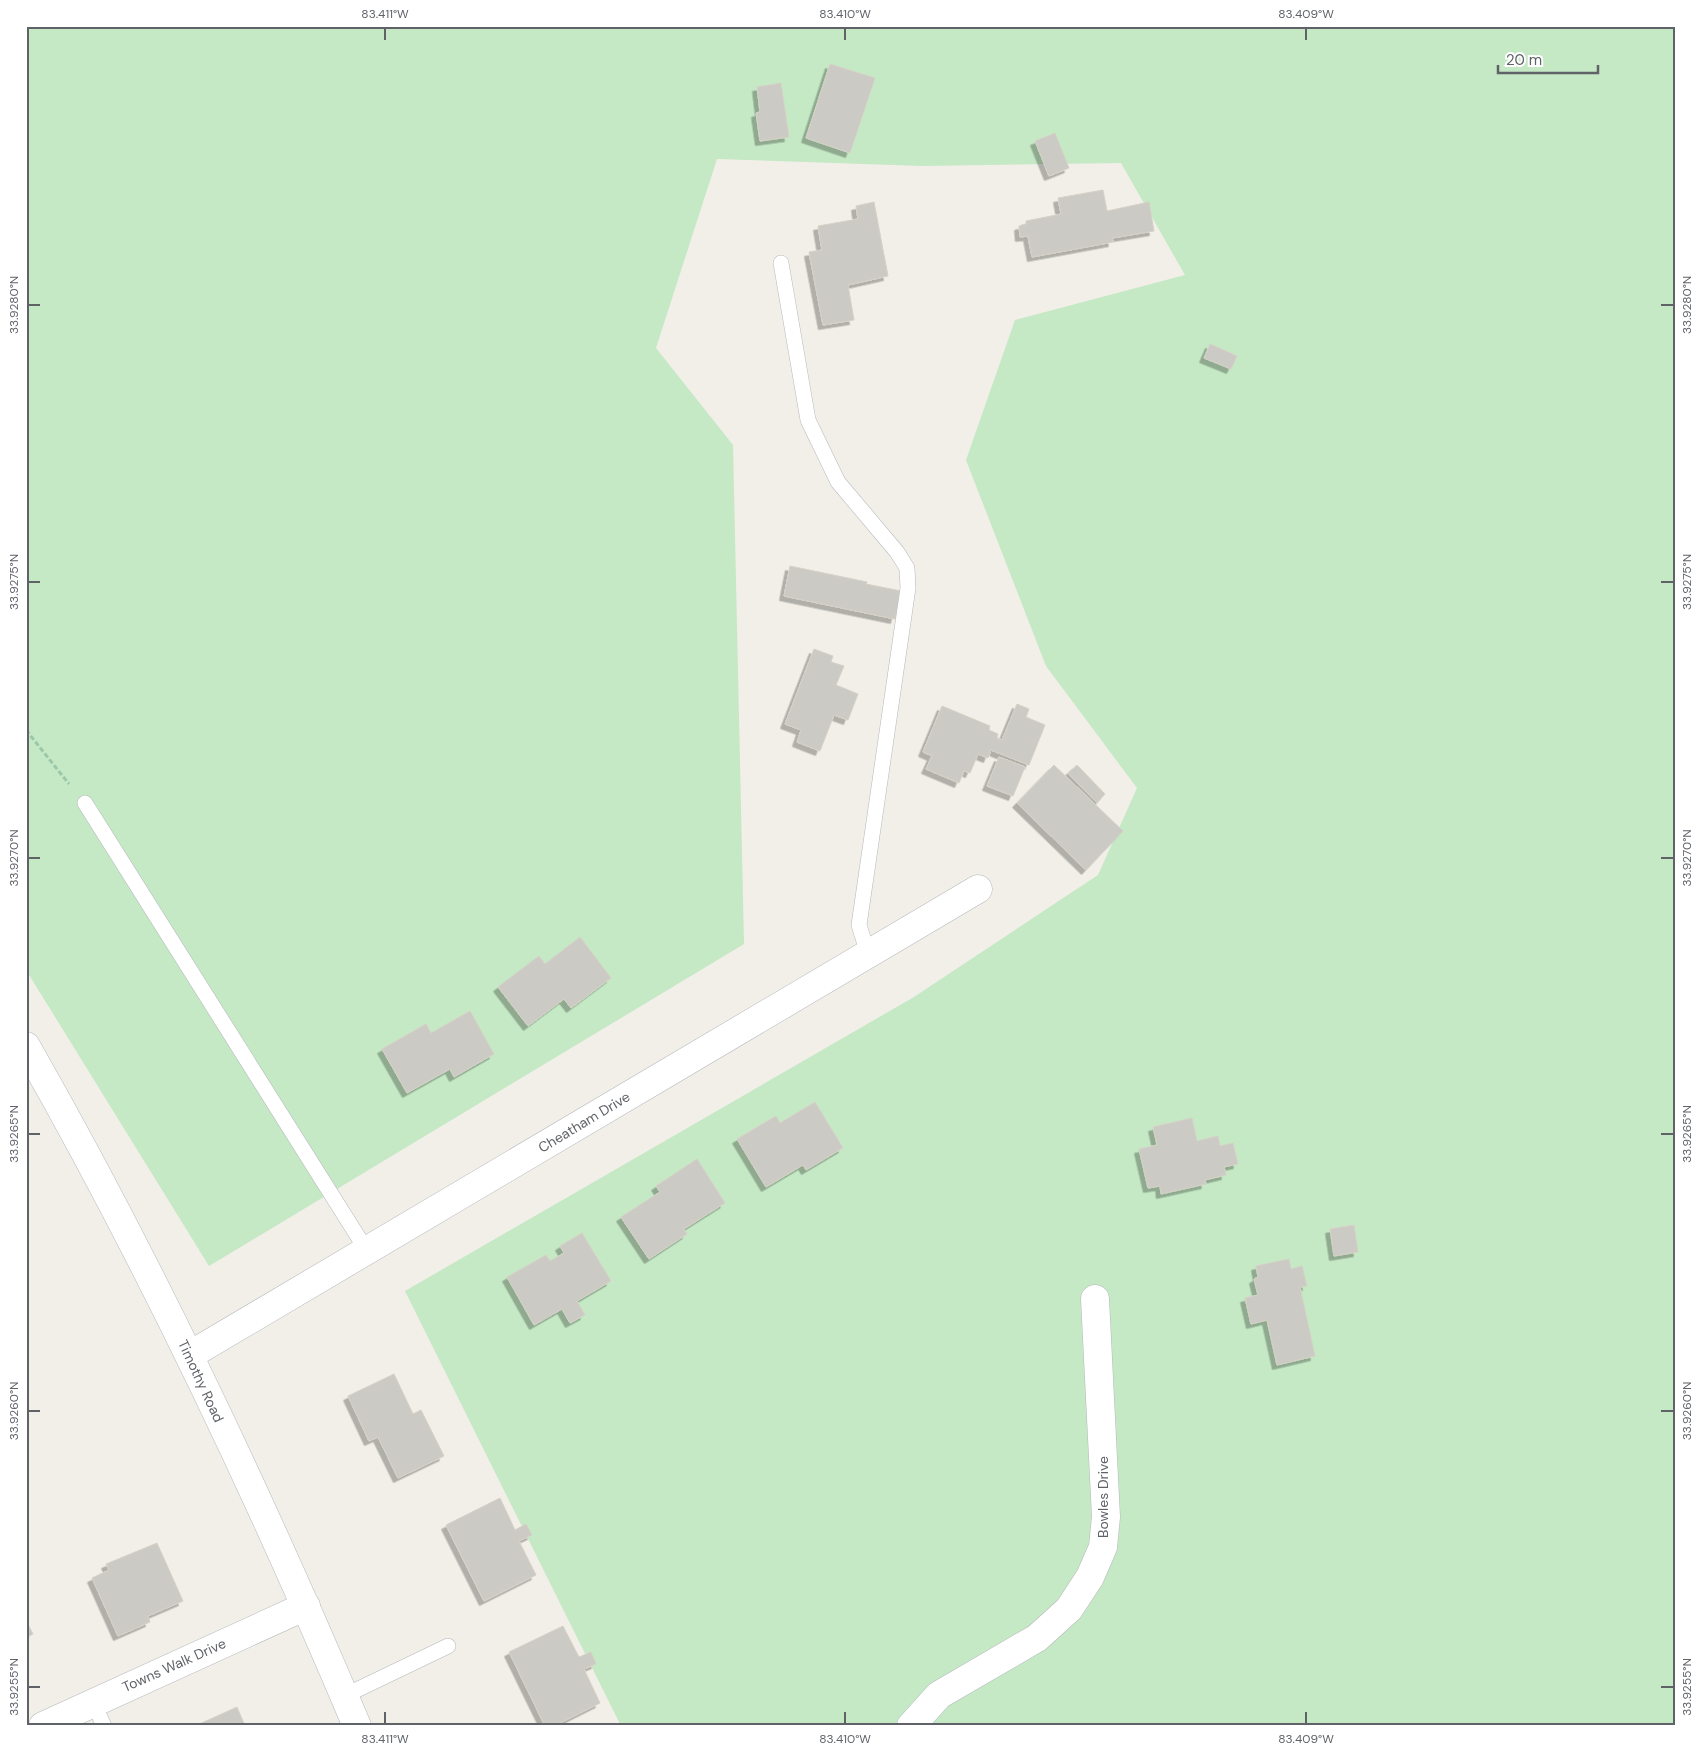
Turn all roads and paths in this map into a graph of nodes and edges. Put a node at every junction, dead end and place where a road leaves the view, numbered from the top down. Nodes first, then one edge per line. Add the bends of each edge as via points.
1 (781, 263) dead end
2 (26, 730) edge
3 (85, 803) joint
4 (978, 889) dead end
5 (868, 954) junction
6 (26, 1046) edge
7 (367, 1251) junction
8 (1095, 1299) dead end
9 (190, 1355) junction
10 (306, 1606) junction
11 (448, 1646) dead end
12 (344, 1696) junction
13 (99, 1714) edge
14 (43, 1726) edge
15 (357, 1726) edge
16 (911, 1726) edge

1 - 5 lane via 808,420 838,482 907,568 908,588 859,925
2 - 3 path
3 - 7 lane
4 - 5 street, Cheatham Drive
5 - 7 street, Cheatham Drive
6 - 9 street, Timothy Road via 65,1114
7 - 9 street, Cheatham Drive
8 - 16 street, Bowles Drive via 1106,1517 1103,1547 1090,1576 1069,1609 1037,1638 939,1695
9 - 10 street, Timothy Road
10 - 12 street, Timothy Road
10 - 13 street, Towns Walk Drive
11 - 12 lane
12 - 15 street, Timothy Road
13 - 14 street, Towns Walk Drive

